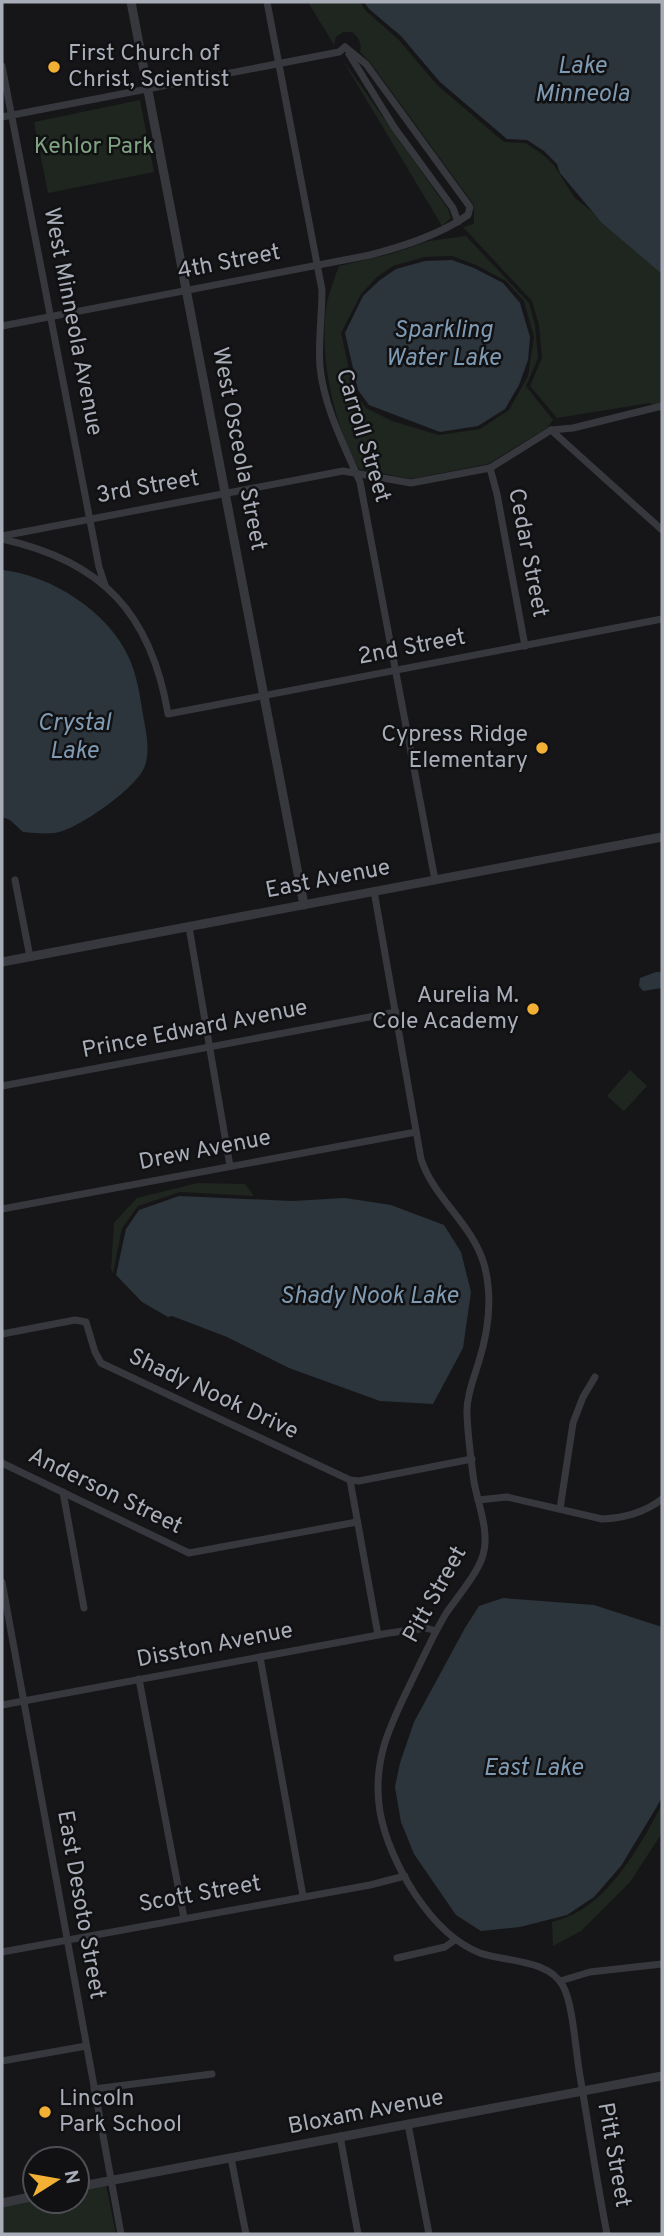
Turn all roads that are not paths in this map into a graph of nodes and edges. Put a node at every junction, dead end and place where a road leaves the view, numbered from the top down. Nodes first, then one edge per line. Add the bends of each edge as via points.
1 (131, 2) edge
2 (267, 2) edge
3 (345, 47) junction
4 (278, 65) junction
5 (2, 66) edge
6 (148, 89) junction
7 (12, 115) junction
8 (2, 117) edge
9 (458, 222) junction
10 (317, 265) junction
11 (187, 291) junction
12 (51, 316) junction
13 (2, 326) edge
14 (662, 406) edge
15 (551, 430) junction
16 (489, 468) junction
17 (356, 472) junction
18 (227, 493) junction
19 (89, 518) junction
20 (662, 530) edge
21 (2, 538) edge
22 (106, 585) junction
23 (662, 619) edge
24 (526, 646) junction
25 (396, 671) junction
26 (266, 695) junction
27 (662, 837) edge
28 (15, 880) dead end
29 (435, 880) junction
30 (374, 891) junction
31 (304, 905) junction
32 (189, 927) junction
33 (30, 957) junction
34 (2, 962) edge
35 (396, 1012) junction
36 (209, 1046) junction
37 (2, 1086) edge
38 (416, 1132) junction
39 (230, 1166) junction
40 (2, 1209) edge
41 (2, 1334) edge
42 (595, 1377) dead end
43 (472, 1460) junction
44 (2, 1463) edge
45 (350, 1480) junction
46 (63, 1492) junction
47 (662, 1499) edge
48 (478, 1500) junction
49 (560, 1509) junction
50 (357, 1522) junction
51 (2, 1582) edge
52 (84, 1608) dead end
53 (436, 1631) junction
54 (378, 1635) junction
55 (260, 1657) junction
56 (139, 1679) junction
57 (23, 1701) junction
58 (2, 1705) edge
59 (405, 1876) junction
60 (303, 1896) junction
61 (184, 1918) junction
62 (67, 1939) junction
63 (455, 1940) junction
64 (2, 1952) edge
65 (397, 1958) dead end
66 (662, 1964) edge
67 (560, 1981) junction
68 (86, 2046) junction
69 (2, 2061) edge
70 (212, 2074) dead end
71 (662, 2076) edge
72 (94, 2089) junction
73 (583, 2091) junction
74 (408, 2124) junction
75 (340, 2136) junction
76 (231, 2158) junction
77 (110, 2180) junction
78 (91, 2184) edge
79 (21, 2199) edge
80 (2, 2203) edge
81 (121, 2234) edge
82 (246, 2234) edge
83 (358, 2234) edge
84 (429, 2234) edge
85 (607, 2234) edge

1 - 6 street, West Osceola Street
2 - 4 street, Carroll Street
3 - 4 street
3 - 9 street
3 - 9 street via 366,64 470,207 470,213
4 - 6 street
4 - 10 street, Carroll Street
5 - 7 street, West Minneola Avenue
6 - 7 street
6 - 11 street, West Osceola Street
7 - 8 street
7 - 12 street, West Minneola Avenue
9 - 10 street, 4th Street via 389,250
10 - 11 street, 4th Street
10 - 17 street, Carroll Street via 323,290 322,380
11 - 12 street, 4th Street
11 - 18 street, West Osceola Street
12 - 13 street, 4th Street
12 - 19 street, West Minneola Avenue
14 - 15 street, 3rd Street
15 - 16 street, 3rd Street
15 - 20 street
16 - 17 street, 3rd Street via 411,483
16 - 24 street, Cedar Street
17 - 18 street, 3rd Street
17 - 25 street, Carroll Street
18 - 19 street, 3rd Street
18 - 26 street, West Osceola Street
19 - 21 street, 3rd Street
19 - 22 street, West Minneola Avenue
21 - 22 street via 40,550
22 - 26 street, 2nd Street via 145,636 160,674 168,714
23 - 24 street, 2nd Street
24 - 25 street, 2nd Street
25 - 26 street, 2nd Street
25 - 29 street, Carroll Street
26 - 31 street, West Osceola Street
27 - 29 street, East Avenue
28 - 33 street
29 - 30 street, East Avenue
30 - 31 street, East Avenue
30 - 35 street, Pitt Street
31 - 32 street, East Avenue
32 - 33 street, East Avenue
32 - 36 street
33 - 34 street, East Avenue
35 - 36 street, Prince Edward Avenue
35 - 38 street, Pitt Street
36 - 37 street, Prince Edward Avenue
36 - 39 street
38 - 39 street, Drew Avenue
38 - 43 street, Pitt Street via 426,1173 472,1238 487,1277 487,1331 467,1404
39 - 40 street, Drew Avenue
41 - 45 street, Shady Nook Drive via 75,1320 86,1322 101,1363
42 - 49 street via 573,1423
43 - 45 street
43 - 48 street, Pitt Street
44 - 46 street, Anderson Street
45 - 50 street
46 - 50 street, Anderson Street via 189,1553
46 - 52 street
47 - 49 street via 637,1514 616,1518
48 - 49 street via 507,1497
48 - 53 street, Pitt Street via 483,1557
50 - 54 street
51 - 57 street, East Desoto Street
53 - 54 street, Disston Avenue
53 - 59 street, Pitt Street via 379,1761 381,1813
54 - 55 street, Disston Avenue
55 - 56 street, Disston Avenue
55 - 60 street
56 - 57 street, Disston Avenue
56 - 61 street
57 - 58 street, Disston Avenue
57 - 62 street, East Desoto Street
59 - 60 street, Scott Street
59 - 63 street, Pitt Street via 423,1905
60 - 61 street, Scott Street
61 - 62 street, Scott Street
62 - 64 street, Scott Street
62 - 68 street, East Desoto Street
63 - 65 street via 445,1947
63 - 67 street, Pitt Street via 484,1954 550,1972
66 - 67 street via 590,1972
67 - 73 street, Pitt Street via 568,2001
68 - 69 street
68 - 72 street, East Desoto Street
70 - 72 street
71 - 73 street, Bloxam Avenue
72 - 77 street, East Desoto Street
73 - 74 street, Bloxam Avenue
73 - 85 street, Pitt Street
74 - 75 street, Bloxam Avenue
74 - 84 street
75 - 76 street, Bloxam Avenue
75 - 83 street
76 - 77 street, Bloxam Avenue
76 - 82 street
77 - 78 street, Bloxam Avenue
77 - 81 street, East Desoto Street
79 - 80 street

